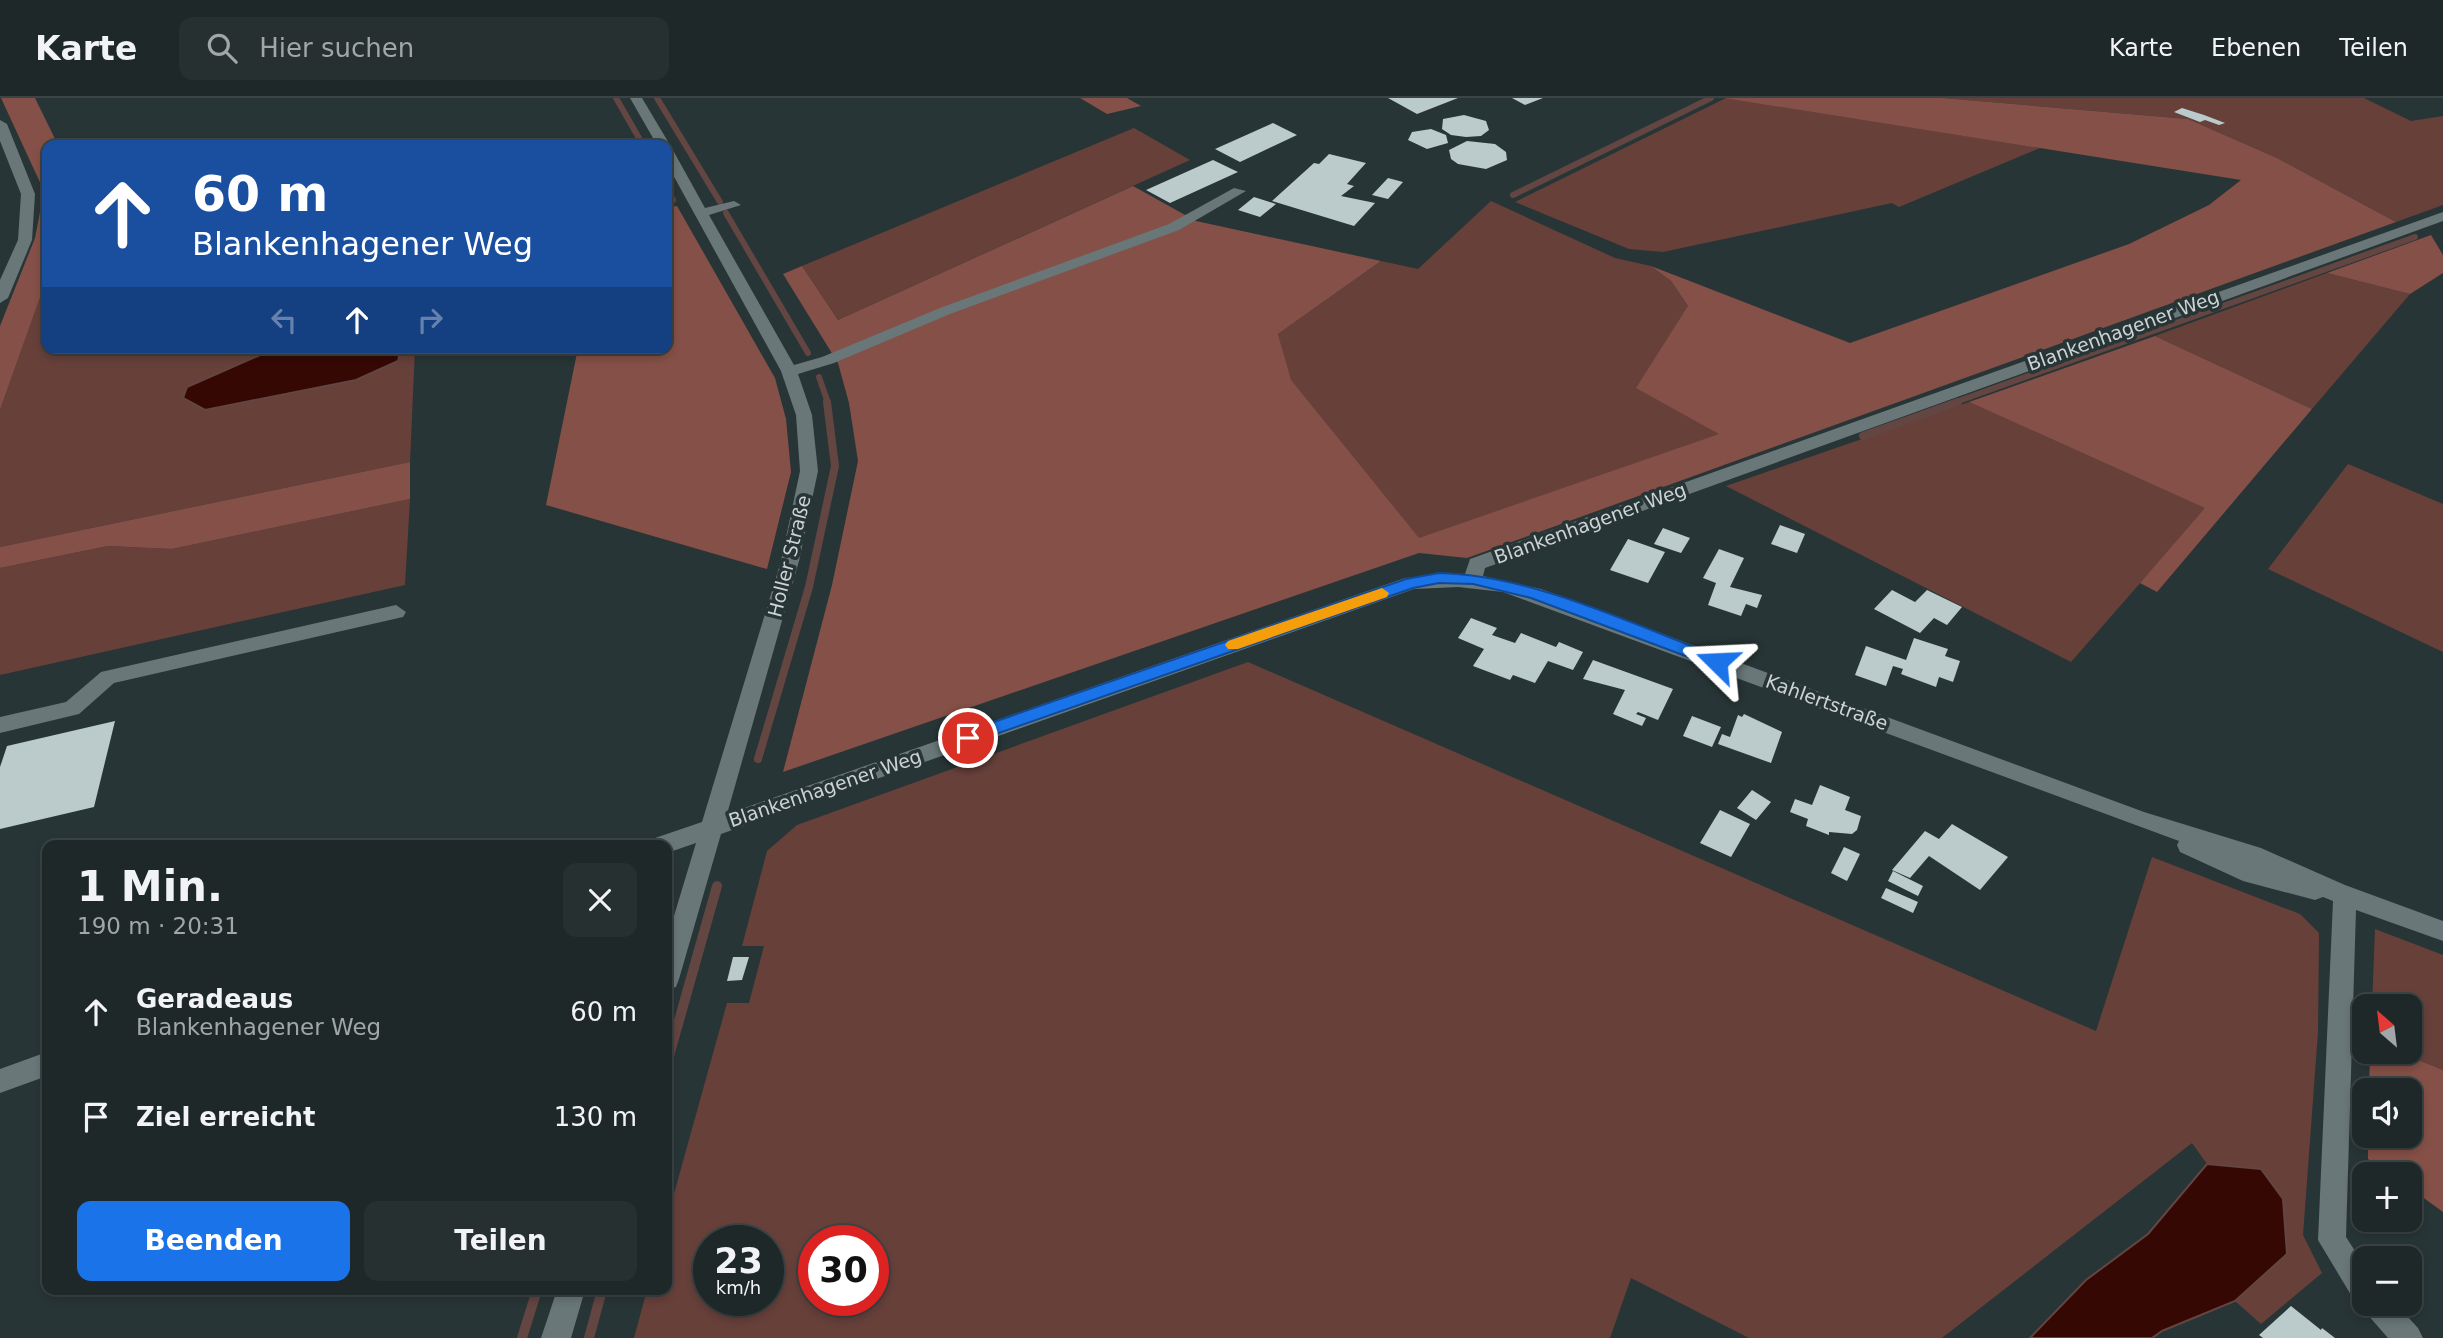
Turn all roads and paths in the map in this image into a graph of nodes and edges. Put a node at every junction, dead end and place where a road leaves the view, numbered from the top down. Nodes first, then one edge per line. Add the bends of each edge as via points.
1 (636, 98) edge
2 (0, 124) edge
3 (660, 140) edge
4 (672, 161) edge
5 (1239, 191) dead end
6 (734, 205) dead end
7 (701, 213) junction
8 (2443, 216) edge
9 (0, 299) edge
10 (789, 371) junction
11 (1473, 579) junction
12 (396, 612) dead end
13 (0, 725) edge
14 (713, 827) junction
15 (672, 842) edge
16 (2342, 894) junction
17 (2443, 931) edge
18 (672, 962) edge
19 (42, 1066) edge
20 (0, 1081) edge
21 (2352, 1271) edge
22 (569, 1295) edge
23 (2388, 1316) edge
24 (556, 1338) edge
25 (2408, 1338) edge

1 - 3 street
2 - 9 street via 28,194 25,240
4 - 7 street, Holler Straße
5 - 10 street via 1174,227
6 - 7 street
7 - 10 street, Holler Straße
8 - 11 street, Blankenhagener Weg via 1477,564
10 - 14 street, Holler Straße via 804,415 810,471 790,561
11 - 14 street, Blankenhagener Weg via 1412,583
11 - 16 street, Kahlertstraße via 1547,598 2139,819 2250,874
12 - 13 street via 108,677 72,708
14 - 15 street, Blankenhagener Weg
14 - 18 street, Holler Straße
16 - 17 street, Kahlertstraße
16 - 21 street via 2332,1240
19 - 20 street
22 - 24 street
23 - 25 street

